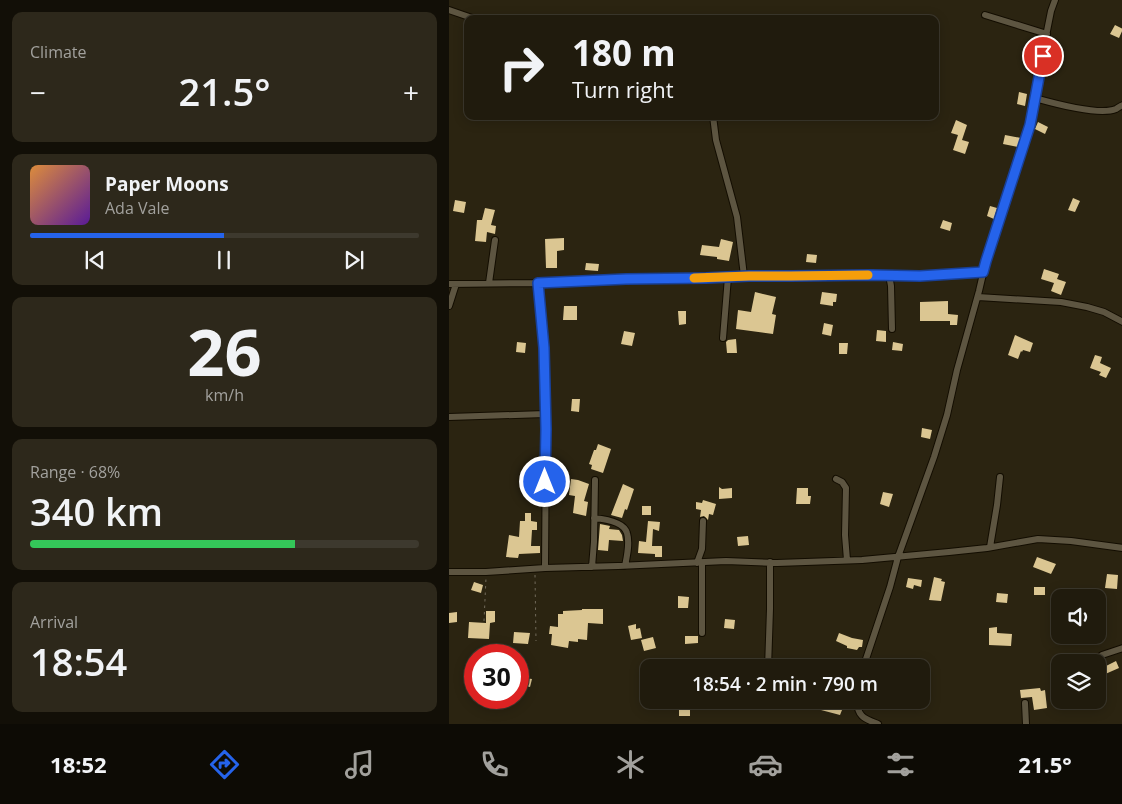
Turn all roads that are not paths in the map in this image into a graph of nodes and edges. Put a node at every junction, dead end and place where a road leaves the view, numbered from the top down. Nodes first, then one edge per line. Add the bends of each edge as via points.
1 (1055, 0) edge
2 (449, 10) edge
3 (464, 15) edge
4 (985, 15) dead end
5 (1047, 34) junction
6 (1035, 98) junction
7 (1122, 105) edge
8 (714, 120) edge
9 (495, 240) dead end
10 (983, 272) junction
11 (889, 275) junction
12 (744, 276) junction
13 (728, 277) junction
14 (489, 283) junction
15 (538, 283) junction
16 (452, 284) edge
17 (978, 297) junction
18 (449, 306) edge
19 (1122, 322) edge
20 (891, 329) dead end
21 (723, 338) dead end
22 (545, 414) junction
23 (449, 417) edge
24 (1000, 477) dead end
25 (836, 479) dead end
26 (595, 480) dead end
27 (595, 518) junction
28 (703, 521) dead end
29 (990, 547) junction
30 (1122, 548) edge
31 (898, 557) junction
32 (847, 560) junction
33 (770, 562) junction
34 (700, 563) junction
35 (625, 566) junction
36 (592, 567) junction
37 (545, 568) junction
38 (449, 572) edge
39 (702, 633) dead end
40 (1122, 648) edge
41 (1105, 654) edge
42 (768, 659) edge
43 (866, 659) edge
44 (1025, 703) dead end
45 (858, 709) edge
46 (878, 724) edge
47 (1026, 724) edge

1 - 5 street
2 - 3 street
4 - 5 street
5 - 6 street
6 - 7 street via 1104,111 1115,110
6 - 10 street via 1030,125
8 - 12 street via 737,217
9 - 14 street
10 - 11 street
10 - 17 street
11 - 12 street
11 - 20 street
12 - 13 street
13 - 15 street
13 - 21 street
14 - 15 street
14 - 16 street
15 - 22 street via 544,348
16 - 18 street
17 - 19 street via 1061,302 1104,312
17 - 31 street via 945,424
22 - 23 street
22 - 37 street
24 - 29 street
25 - 32 street via 846,488
26 - 27 street
27 - 35 street via 603,518 625,528 628,542
27 - 36 street
28 - 34 street
29 - 30 street via 1038,539
29 - 31 street
31 - 32 street
31 - 43 street
32 - 33 street
33 - 34 street
33 - 42 street
34 - 35 street
34 - 39 street
35 - 36 street
36 - 37 street
37 - 38 street
40 - 41 street
44 - 47 street
45 - 46 street via 862,716

